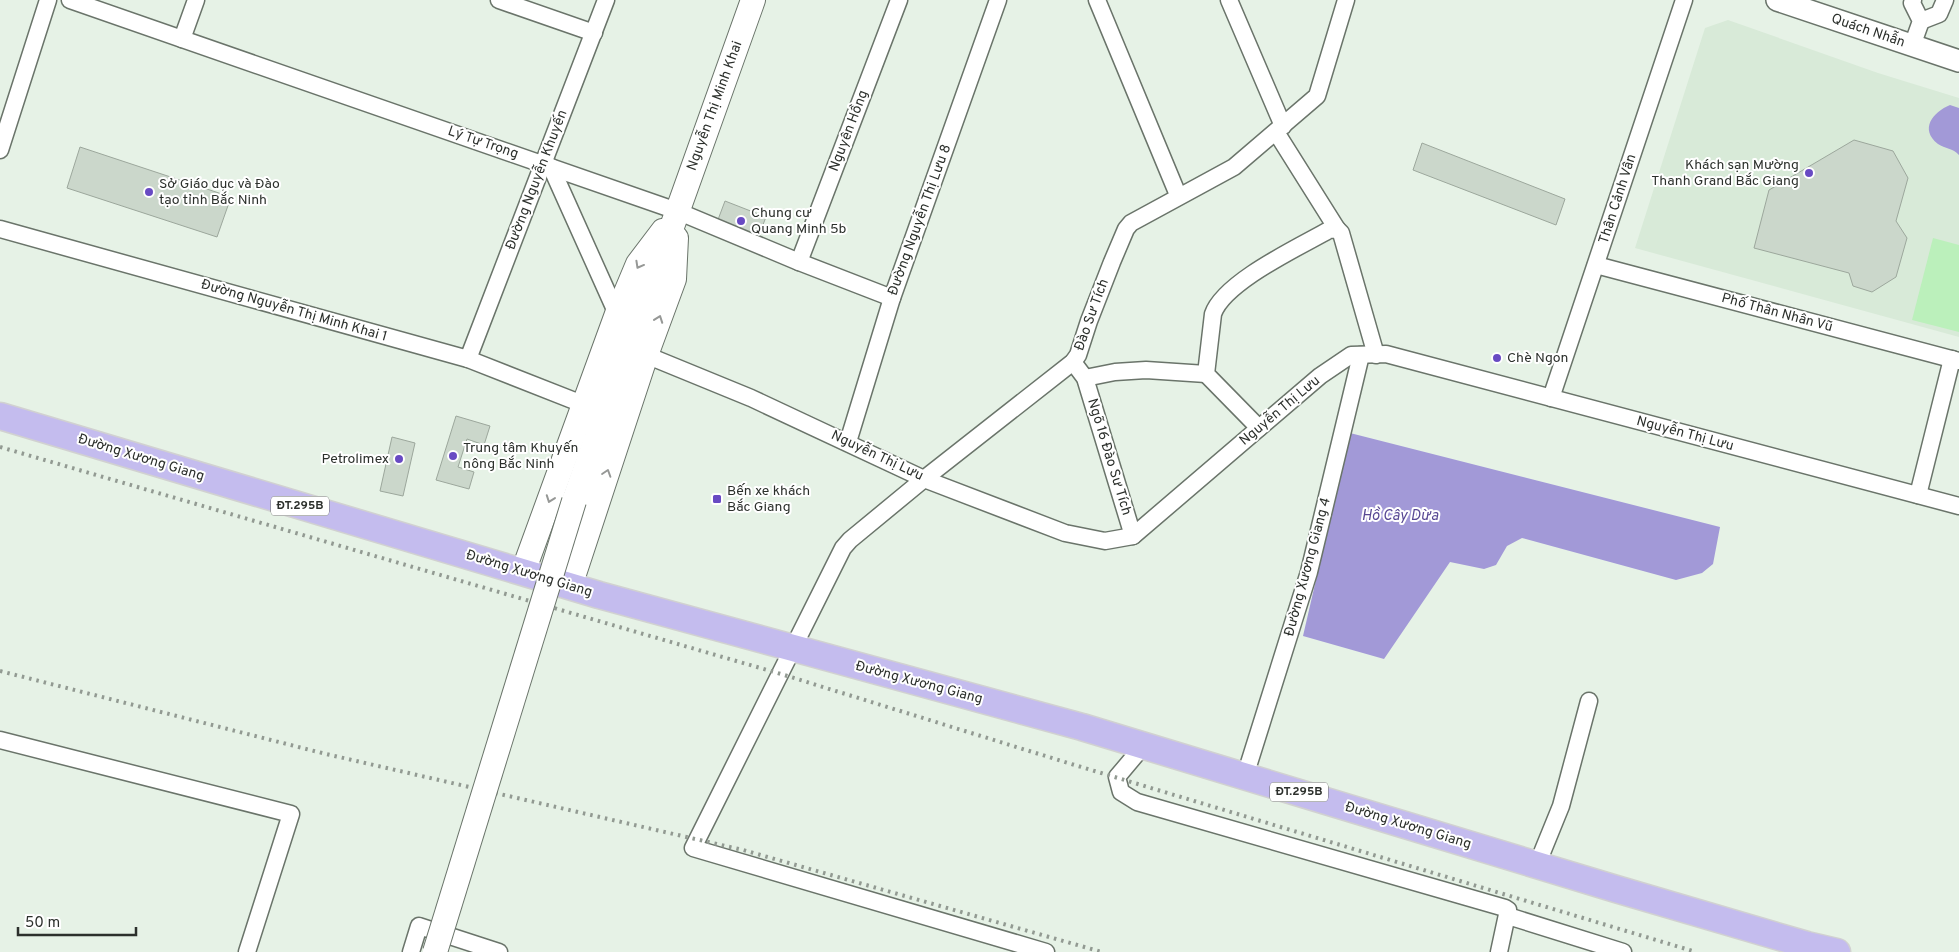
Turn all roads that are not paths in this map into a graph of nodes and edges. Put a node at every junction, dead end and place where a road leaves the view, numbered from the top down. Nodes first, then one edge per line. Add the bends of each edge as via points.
1 (48, 0) edge
2 (70, 0) edge
3 (196, 0) edge
4 (499, 0) edge
5 (606, 0) edge
6 (753, 0) edge
7 (899, 0) edge
8 (998, 0) edge
9 (1097, 0) edge
10 (1229, 0) edge
11 (1346, 0) edge
12 (1684, 0) edge
13 (1777, 0) edge
14 (1913, 0) edge
15 (1945, 0) edge
16 (1921, 21) junction
17 (594, 33) junction
18 (182, 39) junction
19 (1912, 46) junction
20 (1959, 61) edge
21 (1280, 129) junction
22 (0, 150) edge
23 (547, 165) junction
24 (1178, 196) junction
25 (677, 211) junction
26 (0, 229) edge
27 (1336, 230) junction
28 (799, 262) junction
29 (1596, 265) junction
30 (892, 298) junction
31 (617, 314) junction
32 (646, 355) junction
33 (1368, 355) junction
34 (468, 359) junction
35 (1956, 360) edge
36 (1073, 362) junction
37 (1206, 374) junction
38 (1085, 378) junction
39 (1551, 398) junction
40 (585, 405) junction
41 (0, 416) edge
42 (1259, 428) junction
43 (848, 442) junction
44 (924, 479) junction
45 (1918, 496) junction
46 (1959, 506) edge
47 (1133, 536) junction
48 (523, 572) junction
49 (570, 586) junction
50 (793, 648) junction
51 (1589, 701) dead end
52 (0, 740) edge
53 (1144, 745) junction
54 (1245, 776) junction
55 (1537, 865) junction
56 (1508, 916) junction
57 (456, 945) edge
58 (247, 952) edge
59 (411, 952) edge
60 (434, 952) edge
61 (499, 952) edge
62 (1046, 952) edge
63 (1499, 952) edge
64 (1623, 952) edge
65 (1837, 952) edge

1 - 22 street
2 - 18 street, Lý Tự Trọng
3 - 18 street
4 - 17 street
5 - 17 street, Đường Nguyễn Khuyến
6 - 25 main road, Nguyễn Thị Minh Khai
7 - 28 street, Nguyên Hồng
8 - 30 street, Đường Nguyễn Thị Lưu 8
9 - 24 street
10 - 21 street
11 - 21 street, Đào Sư Tích via 1320,91
12 - 29 street, Thân Cảnh Vân
13 - 19 street, Quách Nhẫn
14 - 16 street
15 - 16 street via 1939,14
16 - 19 street
17 - 23 street, Đường Nguyễn Khuyến
18 - 23 street, Lý Tự Trọng
19 - 20 street, Quách Nhẫn
21 - 24 street, Đào Sư Tích via 1234,167
21 - 27 street
23 - 25 street, Lý Tự Trọng
23 - 31 street
23 - 34 street, Đường Nguyễn Khuyến
24 - 36 street, Đào Sư Tích via 1137,218 1126,229
25 - 28 street, Lý Tự Trọng
25 -> 31 main road via 638,264
32 -> 25 main road via 674,279
25 - 60 main road, Nguyễn Thị Minh Khai, bridge via 574,501
26 - 34 street, Đường Nguyễn Thị Minh Khai 1
27 - 33 street via 1341,233
27 - 37 street via 1329,230 1257,271 1222,298 1213,314
28 - 30 street, Lý Tự Trọng
29 - 35 street, Phố Thân Nhân Vũ
29 - 39 street, Thân Cảnh Vân
30 - 43 street, Đường Nguyễn Thị Lưu 8
31 - 40 main road
32 - 43 street, Nguyễn Thị Lưu
49 -> 32 main road
33 - 39 street, Nguyễn Thị Lưu via 1386,354
33 - 42 street, Nguyễn Thị Lưu via 1350,355
33 - 54 street, Đường Xương Giang 4 via 1309,572
34 - 40 street, Đường Nguyễn Thị Minh Khai 1
35 - 45 street
36 - 38 street, Ngõ 16 Đào Sư Tích
36 - 44 street, Đào Sư Tích
37 - 38 street via 1146,370
37 - 42 street
38 - 47 street, Ngõ 16 Đào Sư Tích
39 - 45 street, Nguyễn Thị Lưu
40 -> 48 main road
41 - 48 main road, Đường Xương Giang / ĐT.295B
42 - 47 street, Nguyễn Thị Lưu
43 - 44 street, Nguyễn Thị Lưu
44 - 47 street, Nguyễn Thị Lưu via 1065,533 1105,541
44 - 50 street, Đào Sư Tích via 843,548
45 - 46 street, Nguyễn Thị Lưu
48 - 49 main road, Đường Xương Giang / ĐT.295B
49 - 50 main road, Đường Xương Giang / ĐT.295B
50 - 53 main road, Đường Xương Giang / ĐT.295B
50 - 62 street, Đào Sư Tích via 693,848
51 - 55 street via 1561,806
52 - 58 street via 291,814
53 - 54 main road, Đường Xương Giang / ĐT.295B
53 - 56 street via 1117,777 1121,792 1142,805 1505,908
54 - 55 main road, Đường Xương Giang / ĐT.295B
55 - 65 main road, Đường Xương Giang / ĐT.295B
56 - 63 street
56 - 64 street
57 - 59 street via 420,926
57 - 61 street

